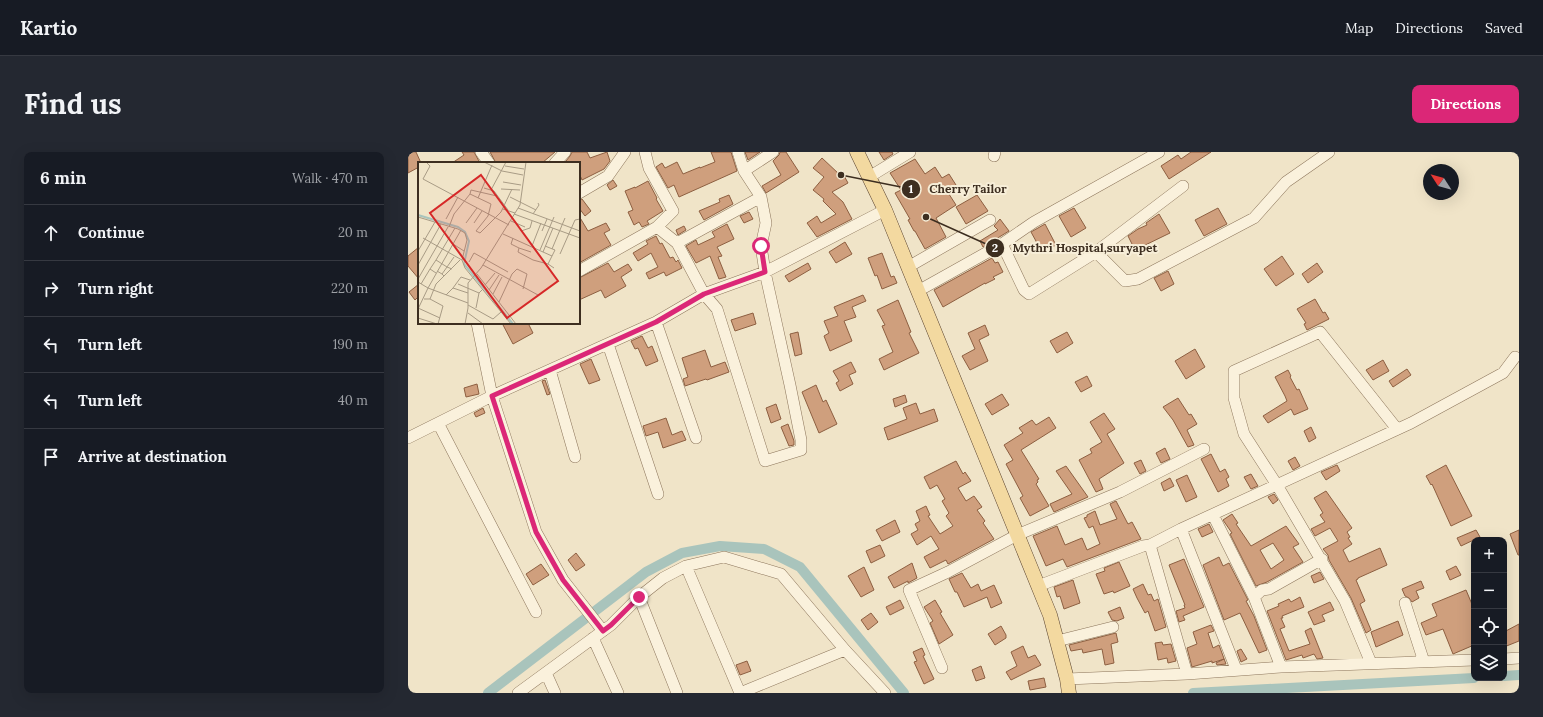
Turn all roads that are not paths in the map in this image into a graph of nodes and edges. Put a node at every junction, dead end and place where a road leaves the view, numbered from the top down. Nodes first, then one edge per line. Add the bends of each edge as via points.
1 (481, 152) edge
2 (624, 152) edge
3 (645, 152) edge
4 (738, 152) edge
5 (773, 152) edge
6 (857, 152) edge
7 (910, 152) edge
8 (1329, 152) edge
9 (1154, 153) edge
10 (488, 162) edge
11 (744, 171) junction
12 (869, 177) junction
13 (1184, 186) dead end
14 (580, 192) edge
15 (761, 197) junction
16 (885, 210) junction
17 (990, 220) dead end
18 (657, 227) junction
19 (677, 243) junction
20 (1002, 244) junction
21 (1096, 252) junction
22 (908, 267) junction
23 (580, 270) edge
24 (765, 272) junction
25 (918, 292) junction
26 (704, 294) junction
27 (656, 322) junction
28 (477, 324) edge
29 (608, 344) junction
30 (1515, 357) dead end
31 (550, 370) junction
32 (492, 396) junction
33 (438, 423) junction
34 (1397, 429) junction
35 (408, 438) edge
36 (696, 438) dead end
37 (1204, 449) dead end
38 (575, 457) dead end
39 (1277, 485) junction
40 (658, 494) dead end
41 (1212, 515) junction
42 (1181, 529) junction
43 (1017, 535) junction
44 (1150, 545) junction
45 (1322, 559) junction
46 (686, 566) junction
47 (1038, 586) junction
48 (639, 597) junction
49 (1254, 597) junction
50 (1405, 602) dead end
51 (536, 612) dead end
52 (1112, 628) dead end
53 (603, 631) junction
54 (593, 638) junction
55 (1057, 641) junction
56 (845, 650) junction
57 (1519, 658) edge
58 (1507, 659) edge
59 (1471, 660) edge
60 (1424, 662) junction
61 (1371, 663) junction
62 (1281, 667) junction
63 (942, 668) dead end
64 (1236, 669) junction
65 (546, 673) junction
66 (1187, 674) junction
67 (1068, 685) edge
68 (518, 693) edge
69 (555, 693) edge
70 (618, 693) edge
71 (677, 693) edge
72 (740, 693) edge
73 (885, 693) edge

1 - 10 street
2 - 14 street via 608,176
3 - 18 street via 649,168 673,211
4 - 11 street
5 - 11 street
6 - 12 main road
7 - 12 street
8 - 21 street via 1286,182 1254,218 1138,279 1125,281
9 - 20 street via 1034,222
11 - 15 street
12 - 16 main road
13 - 21 street
15 - 19 street
15 - 24 street via 766,223 761,246
16 - 22 main road
16 - 24 street
17 - 22 street
18 - 19 street
18 - 23 street
19 - 26 street
20 - 21 street via 1024,290 1029,294
20 - 25 street
22 - 25 main road
24 - 26 street
24 - 26 street via 801,450 765,461 717,309
25 - 43 main road
26 - 27 street
27 - 29 street
27 - 36 street
28 - 32 street
29 - 31 street
29 - 40 street
30 - 34 street via 1503,373
31 - 32 street
31 - 38 street
32 - 33 street
32 - 53 street via 536,532 563,580
33 - 35 street
33 - 51 street
34 - 39 street
34 - 39 street via 1320,332 1234,372 1234,398 1244,434
37 - 43 street via 1120,492
39 - 41 street
39 - 45 street
41 - 42 street
41 - 49 street
42 - 44 street
42 - 64 street
43 - 47 main road
43 - 63 street via 909,590
44 - 47 street
44 - 66 street
45 - 49 street via 1269,589 1262,590
45 - 61 street via 1345,601
46 - 48 street via 663,578
46 - 56 street via 724,557 781,574
46 - 72 street
47 - 55 main road
48 - 53 street
48 - 71 street
49 - 62 street
50 - 60 street
52 - 55 street
53 - 54 street
54 - 65 street
54 - 70 street
55 - 67 main road
56 - 72 street
56 - 73 street
57 - 58 street
59 - 60 street
60 - 61 street
61 - 62 street
62 - 64 street
64 - 66 street
65 - 68 street
65 - 69 street
66 - 67 street

